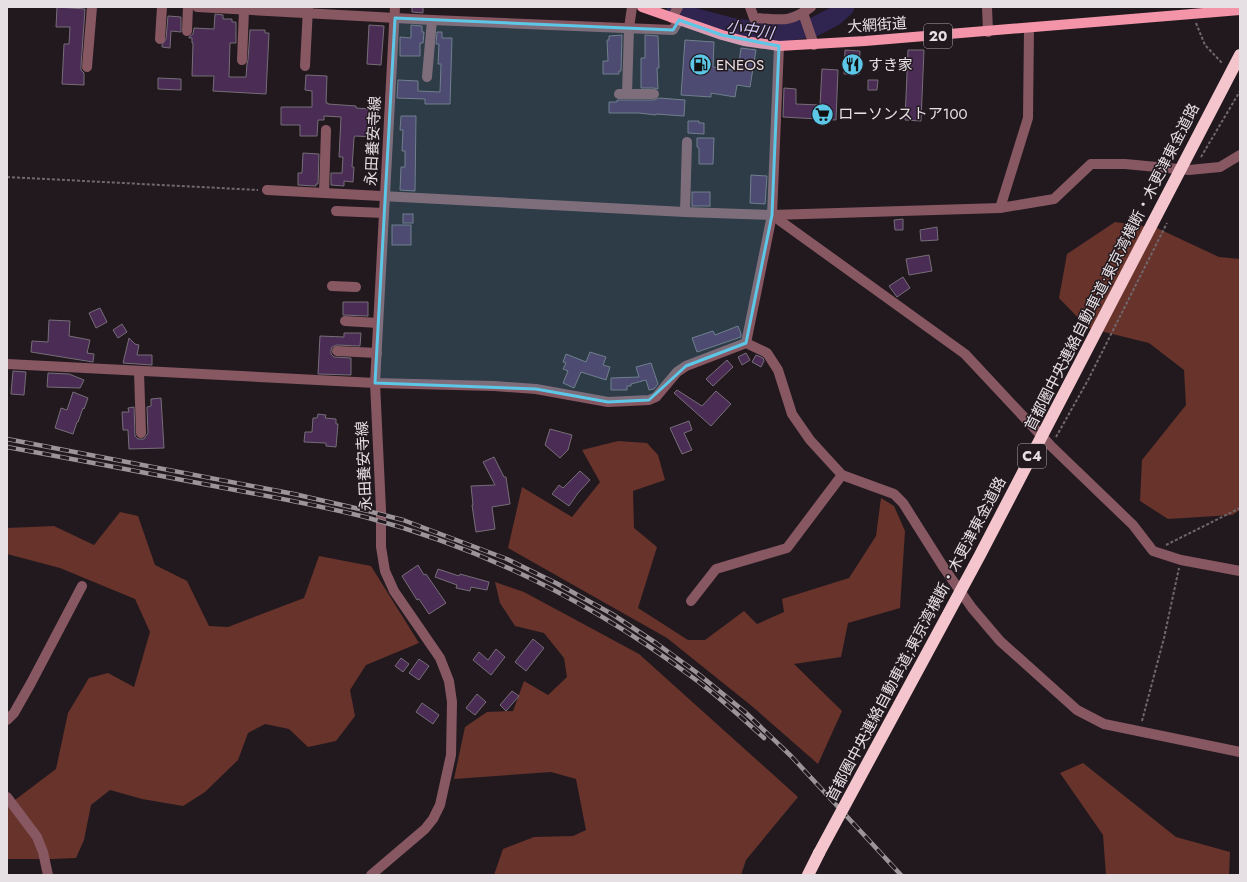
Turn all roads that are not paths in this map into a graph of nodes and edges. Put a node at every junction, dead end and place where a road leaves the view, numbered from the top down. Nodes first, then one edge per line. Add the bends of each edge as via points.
1 (92, 7) edge
2 (162, 7) edge
3 (188, 7) edge
4 (196, 7) edge
5 (395, 7) edge
6 (632, 7) edge
7 (642, 7) edge
8 (678, 7) edge
9 (750, 7) edge
10 (987, 7) edge
11 (244, 10) junction
12 (308, 10) edge
13 (807, 10) edge
14 (1240, 10) edge
15 (395, 18) junction
16 (676, 19) junction
17 (432, 20) junction
18 (629, 28) junction
19 (1029, 28) junction
20 (187, 31) dead end
21 (988, 32) junction
22 (160, 39) dead end
23 (814, 45) junction
24 (780, 46) junction
25 (1240, 55) edge
26 (242, 60) dead end
27 (305, 66) dead end
28 (87, 67) dead end
29 (427, 77) dead end
30 (654, 94) dead end
31 (326, 130) dead end
32 (687, 142) dead end
33 (1240, 155) edge
34 (267, 190) road end
35 (324, 193) junction
36 (385, 196) junction
37 (1000, 208) junction
38 (336, 211) dead end
39 (685, 212) junction
40 (384, 213) junction
41 (772, 215) junction
42 (332, 286) dead end
43 (356, 287) dead end
44 (344, 321) dead end
45 (378, 323) junction
46 (746, 343) junction
47 (337, 351) dead end
48 (377, 353) junction
49 (7, 364) edge
50 (139, 372) junction
51 (375, 383) junction
52 (141, 433) dead end
53 (842, 476) junction
54 (1240, 571) edge
55 (82, 586) dead end
56 (691, 601) dead end
57 (7, 720) edge
58 (1240, 752) edge
59 (7, 797) edge
60 (48, 875) edge
61 (371, 875) edge
62 (808, 875) edge

1 - 28 street
2 - 22 street
3 - 20 street
4 - 11 street
5 - 15 street, 永田養安寺線
6 - 18 street
7 - 16 main road, 大網街道 / 20
8 - 16 street
9 - 13 street via 754,18 787,20
10 - 21 street
11 - 12 street
11 - 26 street
12 - 15 street
12 - 27 street
13 - 23 street
14 - 19 main road, 大網街道 / 20
15 - 17 street
15 - 36 street, 永田養安寺線
16 - 18 street via 673,30
16 - 24 main road, 大網街道 / 20 via 744,41
17 - 18 street
17 - 29 street
18 - 30 street via 624,94
19 - 21 main road, 大網街道 / 20
19 - 37 street via 1028,118
21 - 23 main road, 大網街道 / 20
23 - 24 main road, 大網街道 / 20
24 - 41 street
25 - 62 highway, 首都圏中央連絡自動車道;東京湾横断・木更津東金道路 / C4, bridge via 980,555
31 - 35 street
32 - 39 street
33 - 37 street via 1220,167 1193,169 1092,164 1054,199
34 - 35 street
35 - 36 street
36 - 39 street
36 - 40 street, 永田養安寺線
37 - 41 street
38 - 40 street
39 - 41 street
40 - 45 street, 永田養安寺線
41 - 46 street
41 - 54 street via 965,354 1051,446 1133,525 1153,551 1181,560
42 - 43 street
44 - 45 street
45 - 48 street, 永田養安寺線
46 - 51 street via 686,366 677,372 656,397 649,400 608,402 536,389
46 - 53 street via 767,353 778,370 792,414 810,440
47 - 48 street
48 - 51 street, 永田養安寺線
49 - 50 street
50 - 51 street
50 - 52 street
51 - 61 street, 永田養安寺線 via 381,547 385,571 394,591 440,658 449,681 452,702 451,755 440,805 425,829
53 - 56 street via 787,548 716,569
53 - 58 street via 894,494 903,503 972,608 1000,640 1077,710 1104,724
55 - 57 street via 31,683 14,713
59 - 60 street via 37,837

